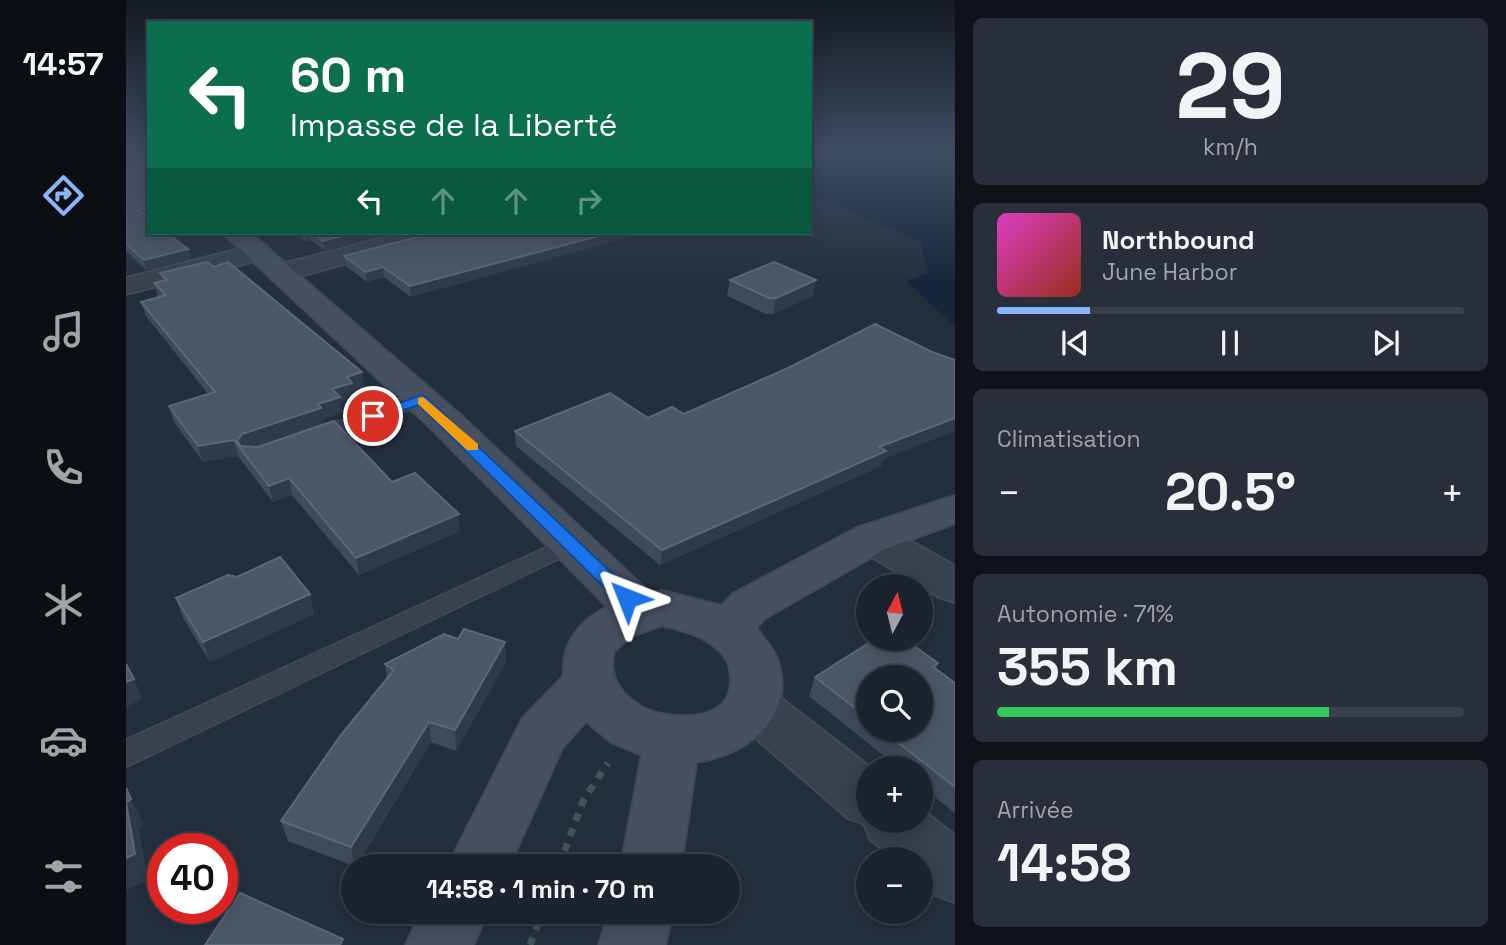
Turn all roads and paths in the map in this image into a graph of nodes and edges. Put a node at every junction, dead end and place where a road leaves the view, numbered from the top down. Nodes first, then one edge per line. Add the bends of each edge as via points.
1 (414, 235) edge
2 (258, 253) edge
3 (126, 286) edge
4 (421, 400) junction
5 (292, 444) edge
6 (955, 509) edge
7 (872, 538) junction
8 (573, 543) junction
9 (955, 586) edge
10 (639, 611) junction
11 (729, 629) junction
12 (589, 682) junction
13 (754, 706) junction
14 (654, 748) junction
15 (126, 754) edge
16 (856, 790) edge
17 (907, 833) edge
18 (484, 854) edge
19 (563, 854) edge
20 (651, 854) edge
21 (955, 873) edge
22 (450, 924) edge
23 (538, 924) edge
24 (638, 924) edge
25 (439, 945) edge
26 (530, 945) edge
27 (632, 945) edge

1 - 2 street
2 - 3 street
2 - 4 main road
4 - 5 lane
4 - 8 main road
6 - 7 main road
7 - 9 street
7 - 11 main road via 749,606
8 - 10 main road
8 - 15 lane
10 - 11 main road via 686,611
10 - 12 main road via 604,629 592,645 587,662
11 - 13 main road via 756,665 759,686
12 - 14 main road via 600,702 618,720 644,734
12 - 18 main road via 542,734
13 - 14 main road via 722,733
13 - 16 street
14 - 19 path via 584,799
14 - 20 main road
17 - 21 street
22 - 25 main road
23 - 26 path
24 - 27 main road

